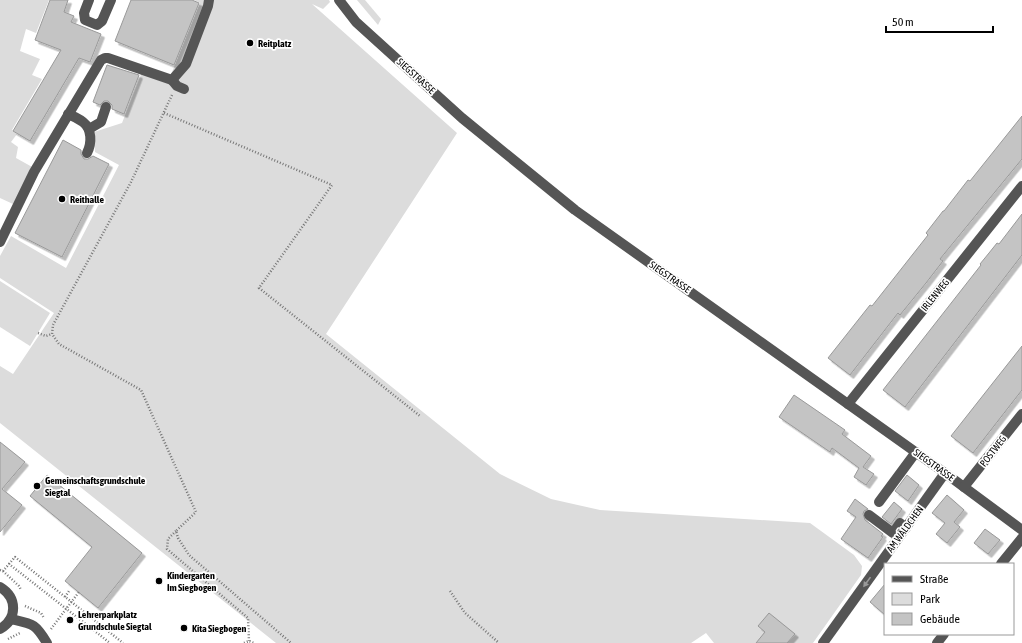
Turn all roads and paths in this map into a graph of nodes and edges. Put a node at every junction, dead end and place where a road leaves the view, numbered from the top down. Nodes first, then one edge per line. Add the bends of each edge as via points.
1 (89, 0) edge
2 (111, 0) edge
3 (209, 0) edge
4 (339, 0) edge
5 (178, 85) junction
6 (106, 107) dead end
7 (164, 113) junction
8 (68, 114) junction
9 (89, 129) junction
10 (87, 153) dead end
11 (1022, 186) edge
12 (0, 242) edge
13 (38, 333) dead end
14 (52, 334) junction
15 (848, 404) junction
16 (1022, 414) edge
17 (420, 416) dead end
18 (916, 452) junction
19 (945, 473) junction
20 (964, 487) junction
21 (879, 502) dead end
22 (869, 515) dead end
23 (906, 528) junction
24 (1022, 530) edge
25 (176, 531) junction
26 (1022, 538) edge
27 (1002, 563) edge
28 (9, 564) junction
29 (0, 570) edge
30 (0, 587) edge
31 (70, 591) dead end
32 (450, 591) dead end
33 (79, 592) dead end
34 (65, 597) junction
35 (66, 608) junction
36 (11, 619) junction
37 (0, 629) edge
38 (50, 629) dead end
39 (943, 635) edge
40 (248, 641) junction
41 (47, 643) edge
42 (110, 643) edge
43 (123, 643) edge
44 (244, 643) edge
45 (254, 643) edge
46 (291, 643) edge
47 (500, 643) edge
48 (823, 643) edge
49 (937, 643) edge

1 - 2 street via 84,13 85,20 97,25 102,21
3 - 5 street
4 - 15 street, SIEGSTRASSE via 356,22 462,118 575,210
5 - 7 path
5 - 8 street via 123,62 102,58
6 - 9 street via 101,122
7 - 14 path via 131,182 53,325
7 - 17 path via 332,185 259,288
8 - 9 street via 83,122
8 - 12 street via 34,172
9 - 10 street via 90,147
11 - 15 street, IRLENWEG
13 - 14 path via 46,336
14 - 25 path via 59,344 141,390 196,512
15 - 18 street, SIEGSTRASSE
16 - 20 street, POSTWEG
18 - 19 street, SIEGSTRASSE
18 - 21 street
19 - 20 street, SIEGSTRASSE
19 - 23 street, AM WÄLDCHEN
20 - 24 street, SIEGSTRASSE
22 - 23 street via 893,533 900,523
23 -> 48 street, AM WÄLDCHEN
25 - 40 path via 168,539 167,549 248,618
25 - 46 path via 189,555
26 - 27 street
28 - 29 path via 3,571
28 - 34 path via 15,557
28 - 35 path
30 - 36 street via 8,592 12,599
31 - 34 path
32 - 47 path via 465,613
33 - 35 path, bridge
34 - 43 path
35 - 38 path
35 - 42 path
36 - 37 street
36 - 41 street via 37,627
39 - 49 street
40 - 44 path
40 - 45 path

